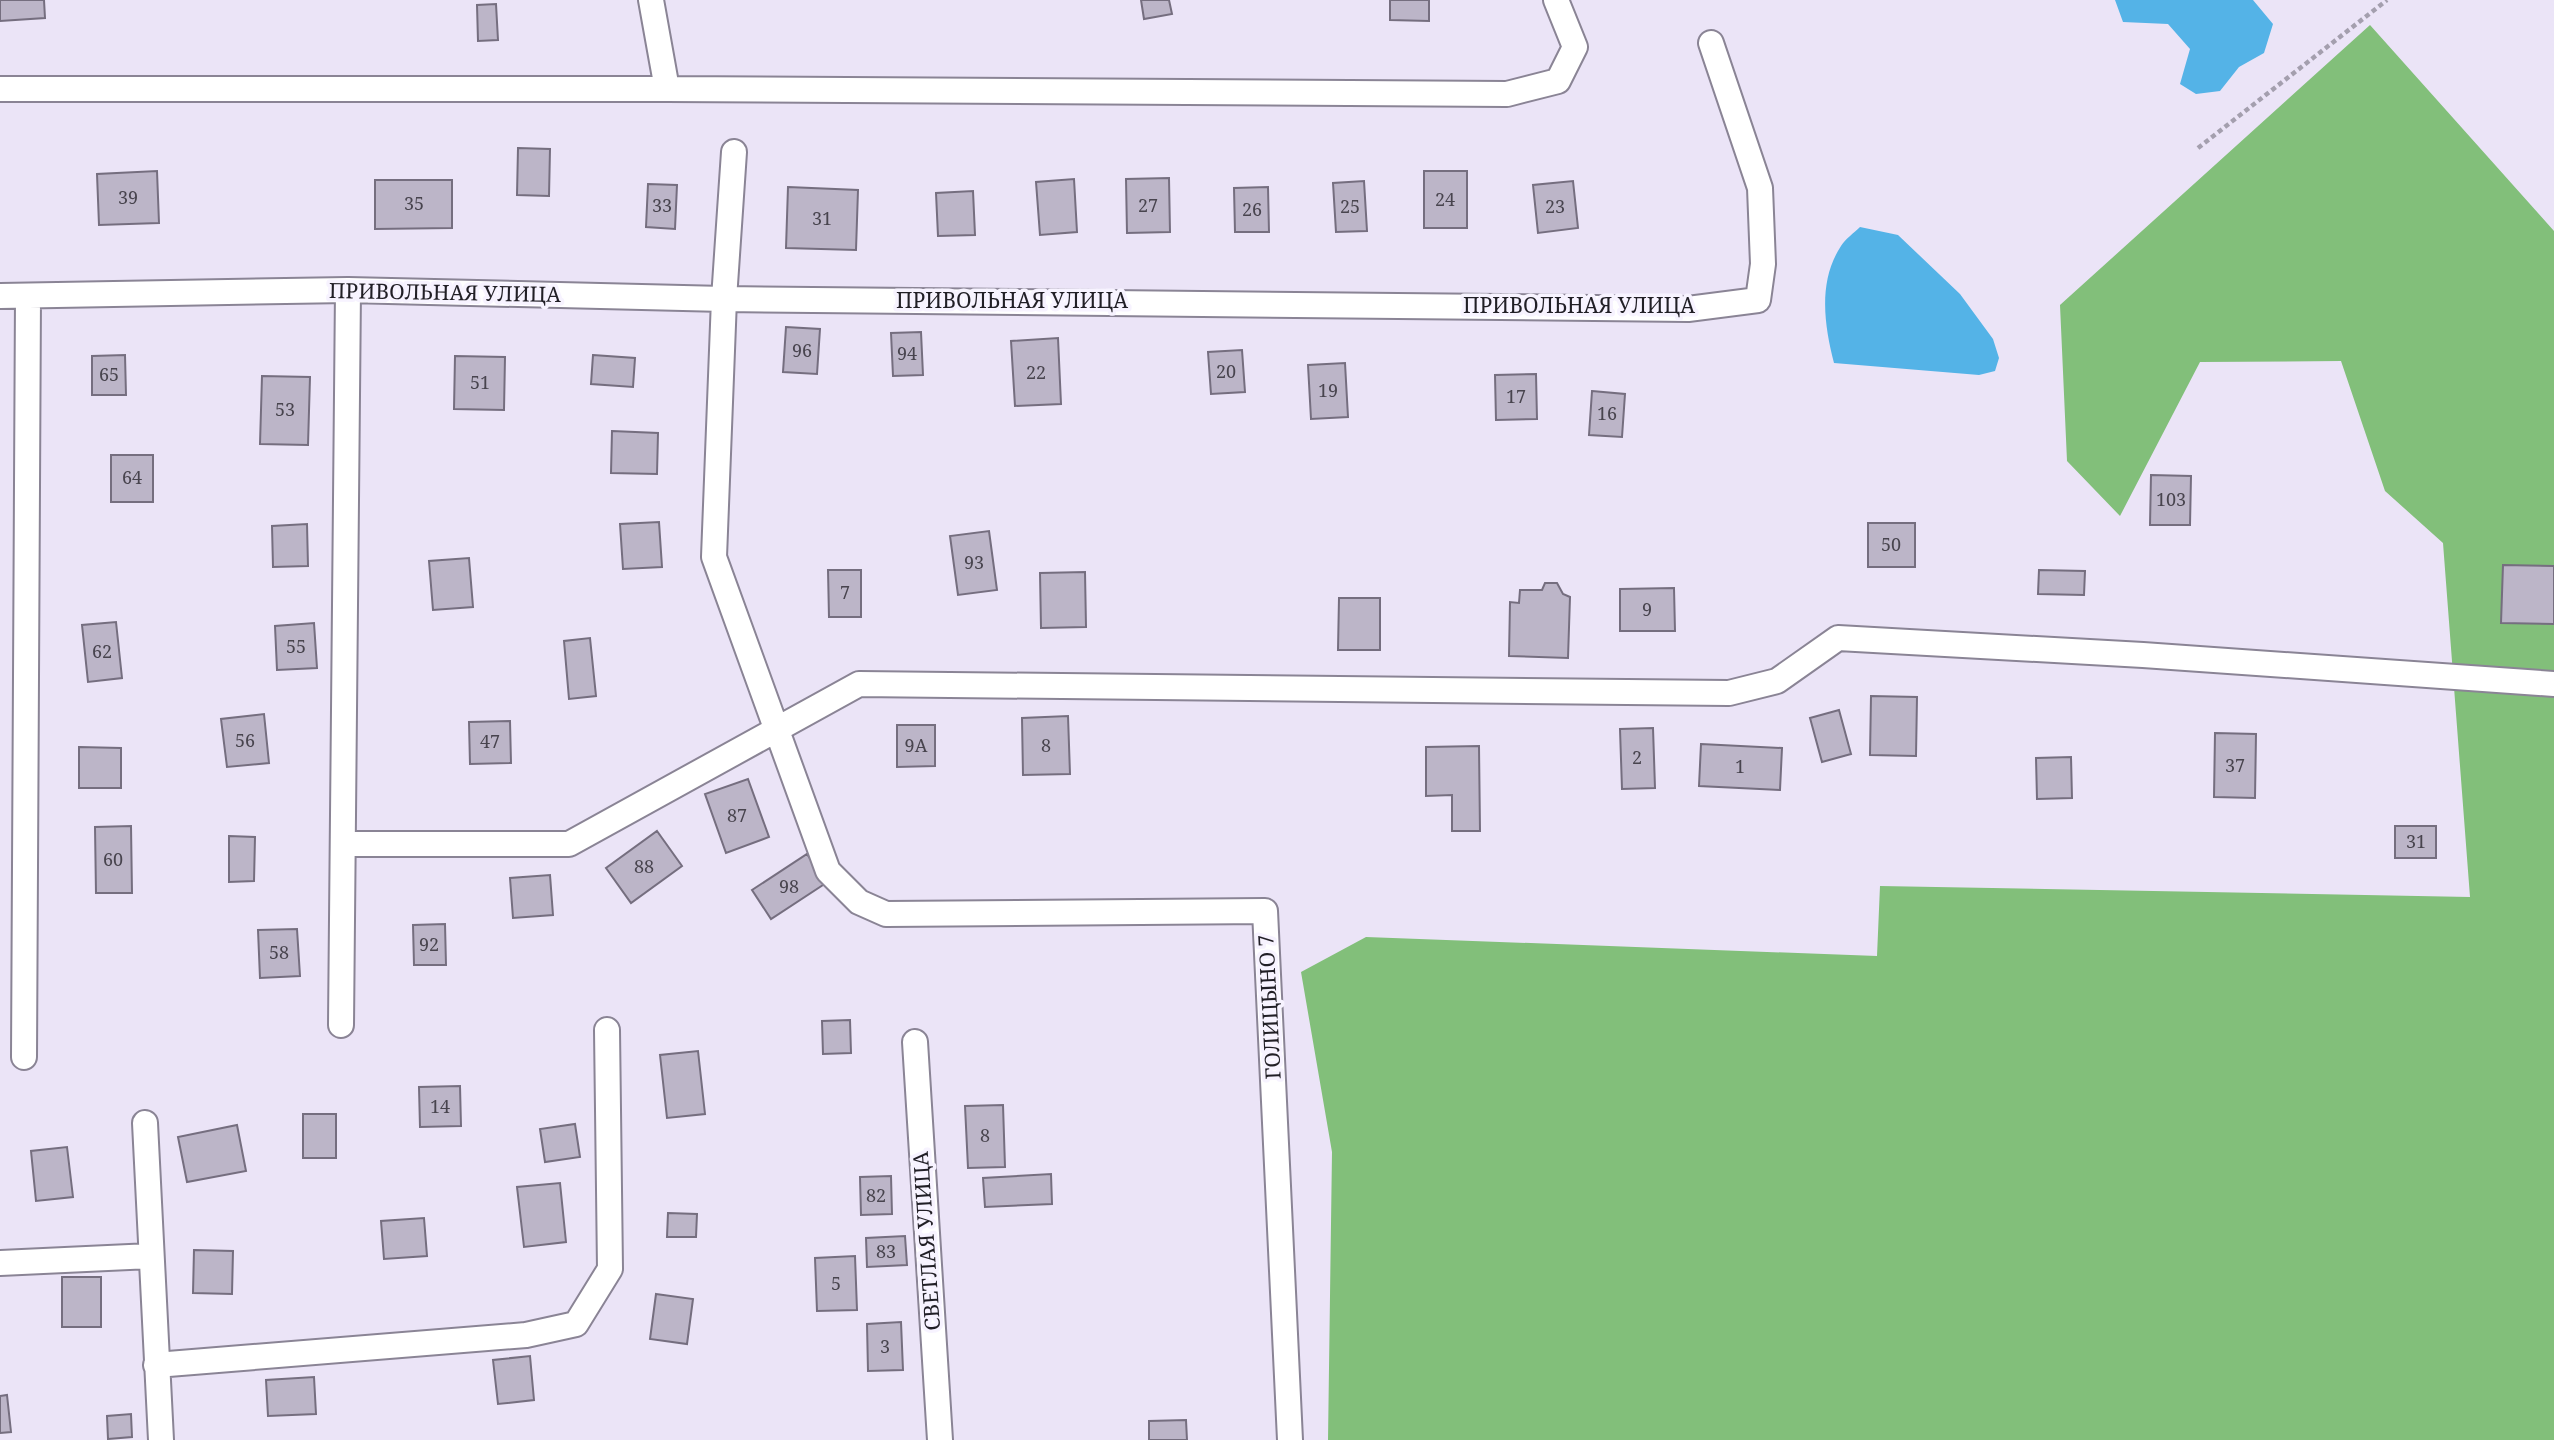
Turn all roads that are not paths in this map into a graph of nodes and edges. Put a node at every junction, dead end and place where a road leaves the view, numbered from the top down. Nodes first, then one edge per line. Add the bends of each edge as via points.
1 (651, 0) edge
2 (1556, 0) edge
3 (1711, 43) dead end
4 (0, 89) edge
5 (667, 89) junction
6 (734, 152) dead end
7 (348, 290) junction
8 (0, 296) edge
9 (29, 296) junction
10 (724, 299) junction
11 (2554, 684) edge
12 (776, 729) junction
13 (345, 844) junction
14 (341, 1025) dead end
15 (607, 1030) dead end
16 (915, 1042) dead end
17 (24, 1057) dead end
18 (145, 1123) dead end
19 (151, 1256) junction
20 (0, 1263) edge
21 (156, 1365) junction
22 (160, 1440) edge
23 (940, 1440) edge
24 (1290, 1440) edge

1 - 5 street
2 - 5 street via 1575,47 1558,81 1507,94
3 - 10 street, ПРИВОЛЬНАЯ УЛИЦА via 1760,188 1763,264 1758,300 1688,309
4 - 5 street
6 - 10 street
7 - 9 street, ПРИВОЛЬНАЯ УЛИЦА
7 - 10 street, ПРИВОЛЬНАЯ УЛИЦА
7 - 13 street
8 - 9 street, ПРИВОЛЬНАЯ УЛИЦА
9 - 17 street
10 - 12 street via 714,557
11 - 12 street via 1838,638 1777,681 1729,693 859,684
12 - 13 street via 569,844
12 - 24 street, ГОЛИЦЫНО 7 via 828,871 859,902 886,914 1265,911
13 - 14 street
15 - 21 street via 610,1269 576,1324 526,1335
16 - 23 street, СВЕТЛАЯ УЛИЦА
18 - 19 street
19 - 20 street
19 - 21 street
21 - 22 street

